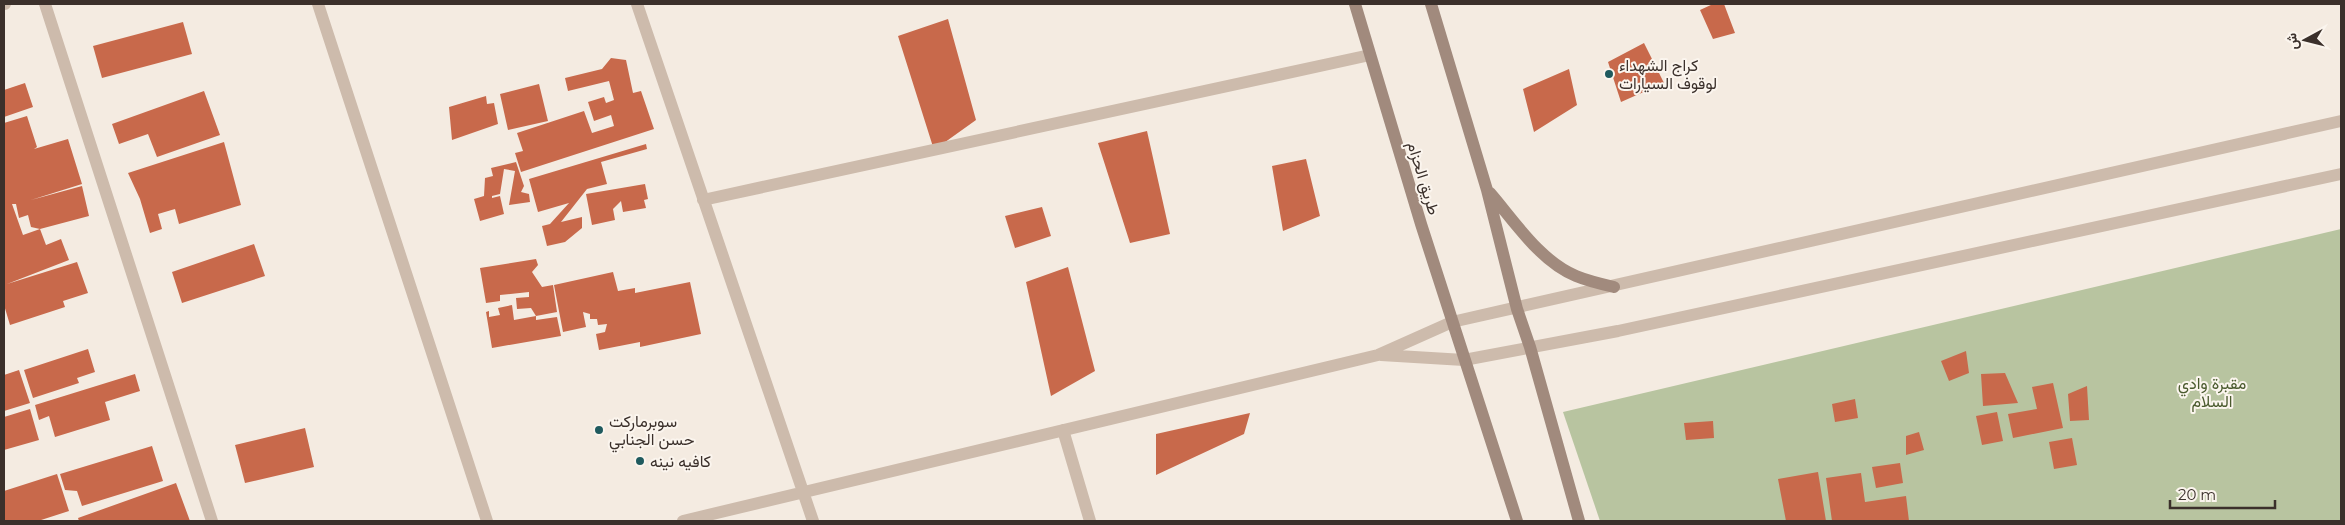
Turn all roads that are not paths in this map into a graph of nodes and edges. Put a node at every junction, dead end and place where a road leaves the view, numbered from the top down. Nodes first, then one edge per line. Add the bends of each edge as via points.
1 (45, 4) edge
2 (318, 4) edge
3 (637, 4) edge
4 (1355, 4) edge
5 (1431, 4) edge
6 (1370, 55) junction
7 (2341, 121) edge
8 (2341, 174) edge
9 (1487, 190) junction
10 (704, 200) junction
11 (1614, 287) junction
12 (1517, 309) junction
13 (1452, 322) junction
14 (1530, 348) junction
15 (1378, 355) junction
16 (1464, 360) junction
17 (1063, 430) junction
18 (803, 492) junction
19 (212, 521) edge
20 (487, 521) edge
21 (683, 521) edge
22 (812, 521) edge
23 (1090, 521) edge
24 (1517, 521) edge
25 (1579, 521) edge

1 - 19 street
2 - 20 street
3 - 10 street
4 - 6 main road, طريق الحزام
5 - 9 main road
6 - 10 street
6 - 13 main road, طريق الحزام
7 - 11 street
8 - 14 street
9 - 11 main road via 1557,266 1576,276
9 - 12 main road
10 - 18 street
11 - 12 street
12 - 13 street
12 - 14 main road
13 - 15 street
13 - 16 main road, طريق الحزام
14 - 16 street
14 - 25 main road
15 - 16 street
15 - 17 street
16 - 24 main road, طريق الحزام
17 - 18 street
17 - 23 street
18 - 21 street
18 - 22 street

